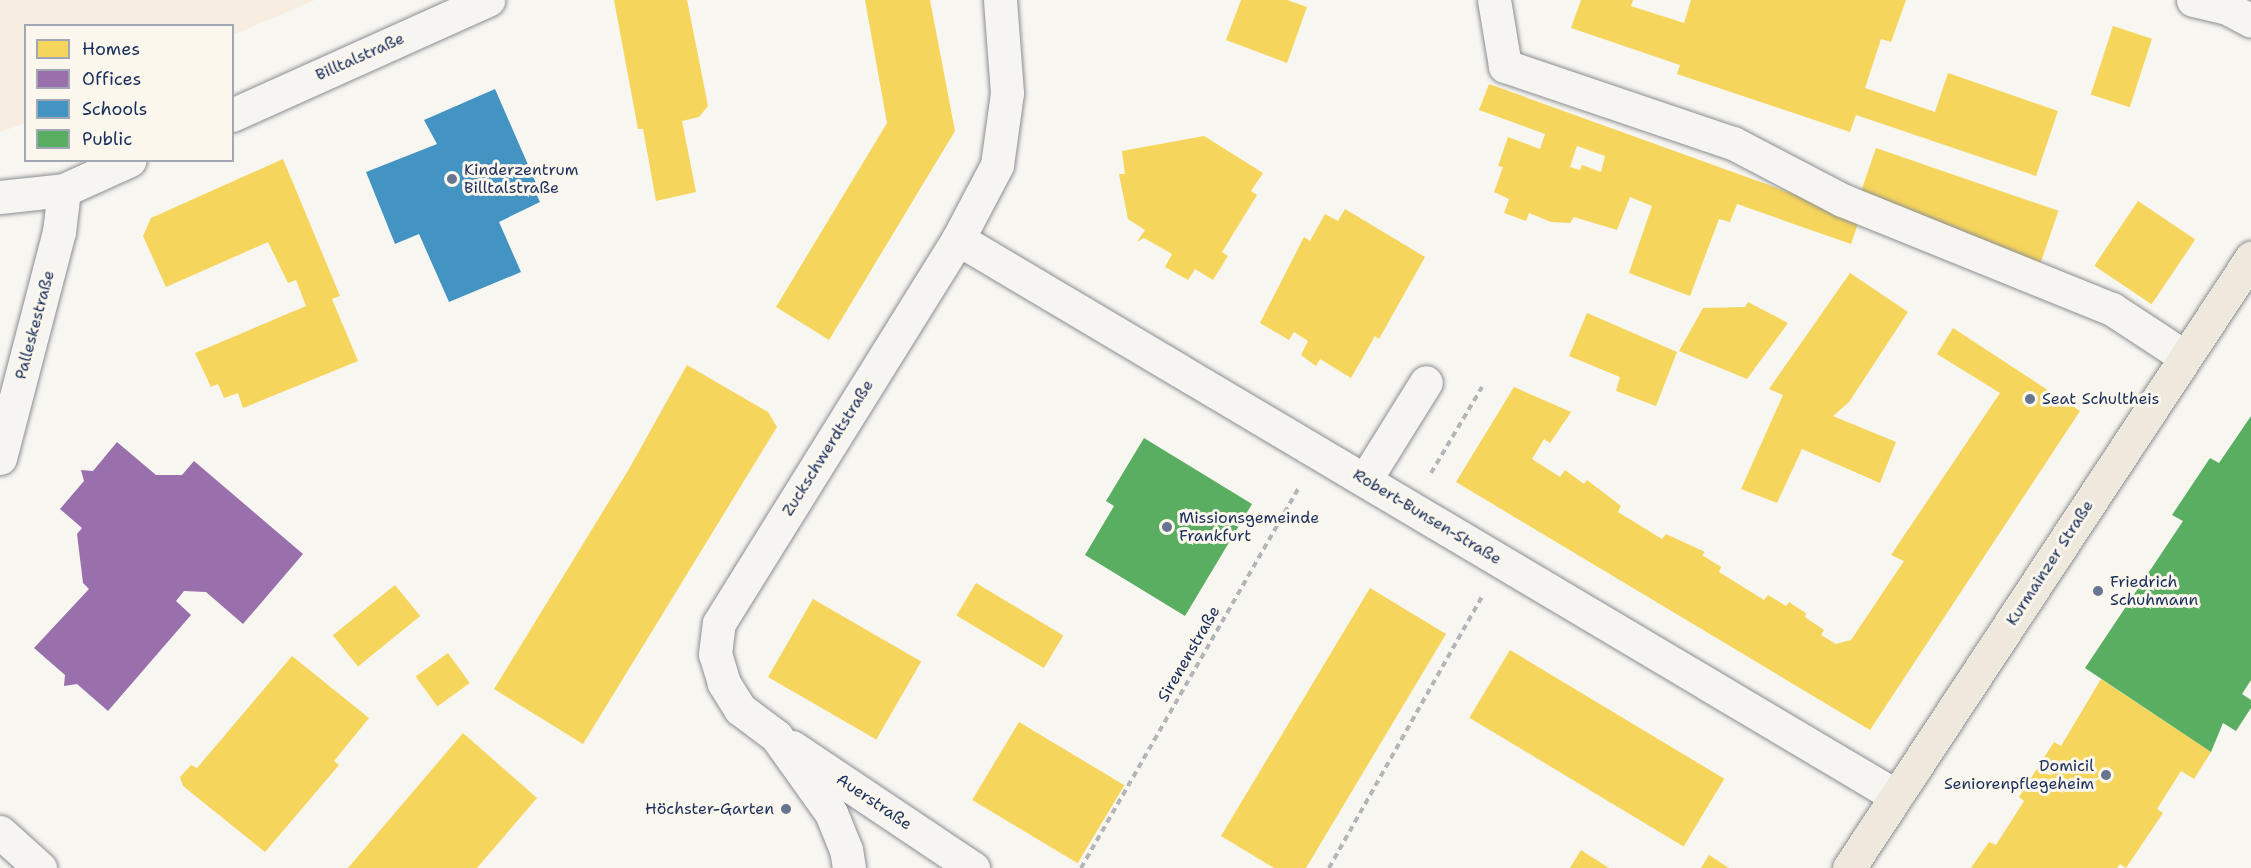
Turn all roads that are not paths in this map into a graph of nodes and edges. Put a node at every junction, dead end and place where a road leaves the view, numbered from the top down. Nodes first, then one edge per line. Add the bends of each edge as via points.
1 (488, 0) edge
2 (1000, 0) edge
3 (1494, 0) edge
4 (2193, 0) edge
5 (2251, 21) edge
6 (234, 113) edge
7 (126, 162) edge
8 (64, 190) junction
9 (0, 197) edge
10 (958, 240) junction
11 (2251, 258) edge
12 (2186, 357) junction
13 (1426, 382) dead end
14 (0, 458) edge
15 (1365, 480) junction
16 (776, 736) junction
17 (1896, 796) junction
18 (0, 832) edge
19 (40, 868) edge
20 (849, 868) edge
21 (973, 868) edge
22 (1849, 868) edge

1 - 6 street, Billtalstraße
2 - 10 street, Zuckschwerdtstraße via 1007,93 997,165
3 - 12 street via 1504,66 1733,143 1842,200 2112,309
4 - 5 street via 2227,8
7 - 8 street
8 - 9 street
8 - 14 street, Palleskestraße via 59,232
10 - 15 street, Robert-Bunsen-Straße
10 - 16 street, Zuckschwerdtstraße via 719,623 715,654 724,683 740,709
11 - 12 main road, Kurmainzer Straße
12 - 17 main road, Kurmainzer Straße
13 - 15 street
15 - 17 street, Robert-Bunsen-Straße
16 - 20 street, Zuckschwerdtstraße via 831,813
16 - 21 street, Auerstraße
17 - 22 main road, Kurmainzer Straße
18 - 19 street

